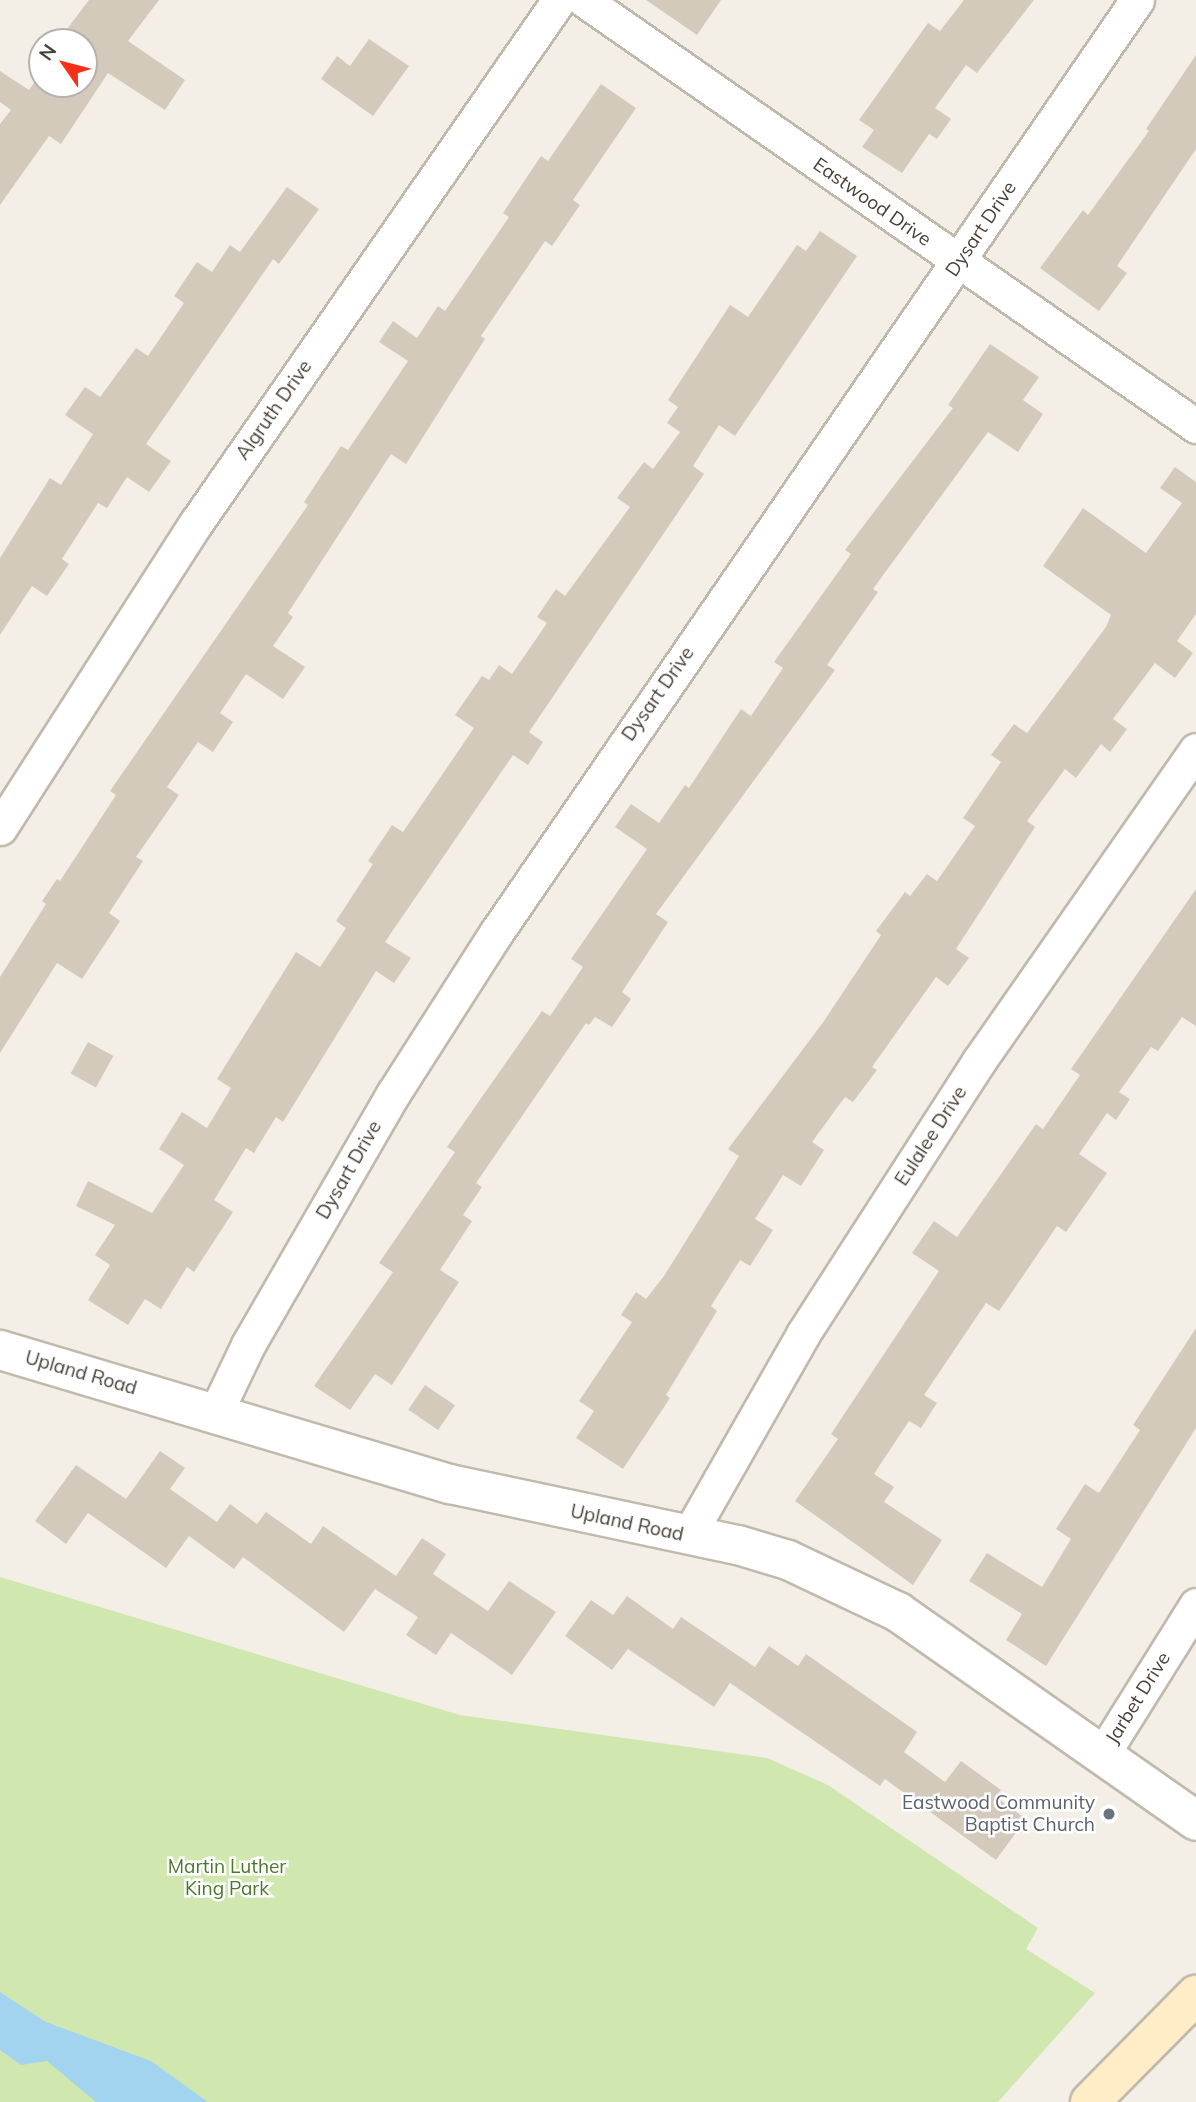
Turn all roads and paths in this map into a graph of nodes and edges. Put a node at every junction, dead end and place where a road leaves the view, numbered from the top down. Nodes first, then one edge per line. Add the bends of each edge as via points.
1 (559, 0) edge
2 (584, 0) edge
3 (1137, 0) edge
4 (958, 262) junction
5 (1196, 426) edge
6 (1196, 750) edge
7 (0, 828) edge
8 (0, 1350) edge
9 (216, 1412) junction
10 (688, 1536) junction
11 (1196, 1605) edge
12 (1102, 1755) junction
13 (1196, 1821) edge
14 (1196, 1995) edge
15 (1090, 2102) edge

1 - 7 street, Algruth Drive via 196,523
2 - 4 street, Eastwood Drive
3 - 4 street, Dysart Drive
4 - 5 street, Eastwood Drive
4 - 9 street, Dysart Drive via 496,933 386,1106 248,1345
6 - 10 street, Eulalee Drive via 979,1061 810,1323
8 - 9 street, Upland Road
9 - 10 street, Upland Road via 450,1484
10 - 12 street, Upland Road via 788,1560 898,1612
11 - 12 street, Jarbet Drive
12 - 13 street, Upland Road
14 - 15 main road

